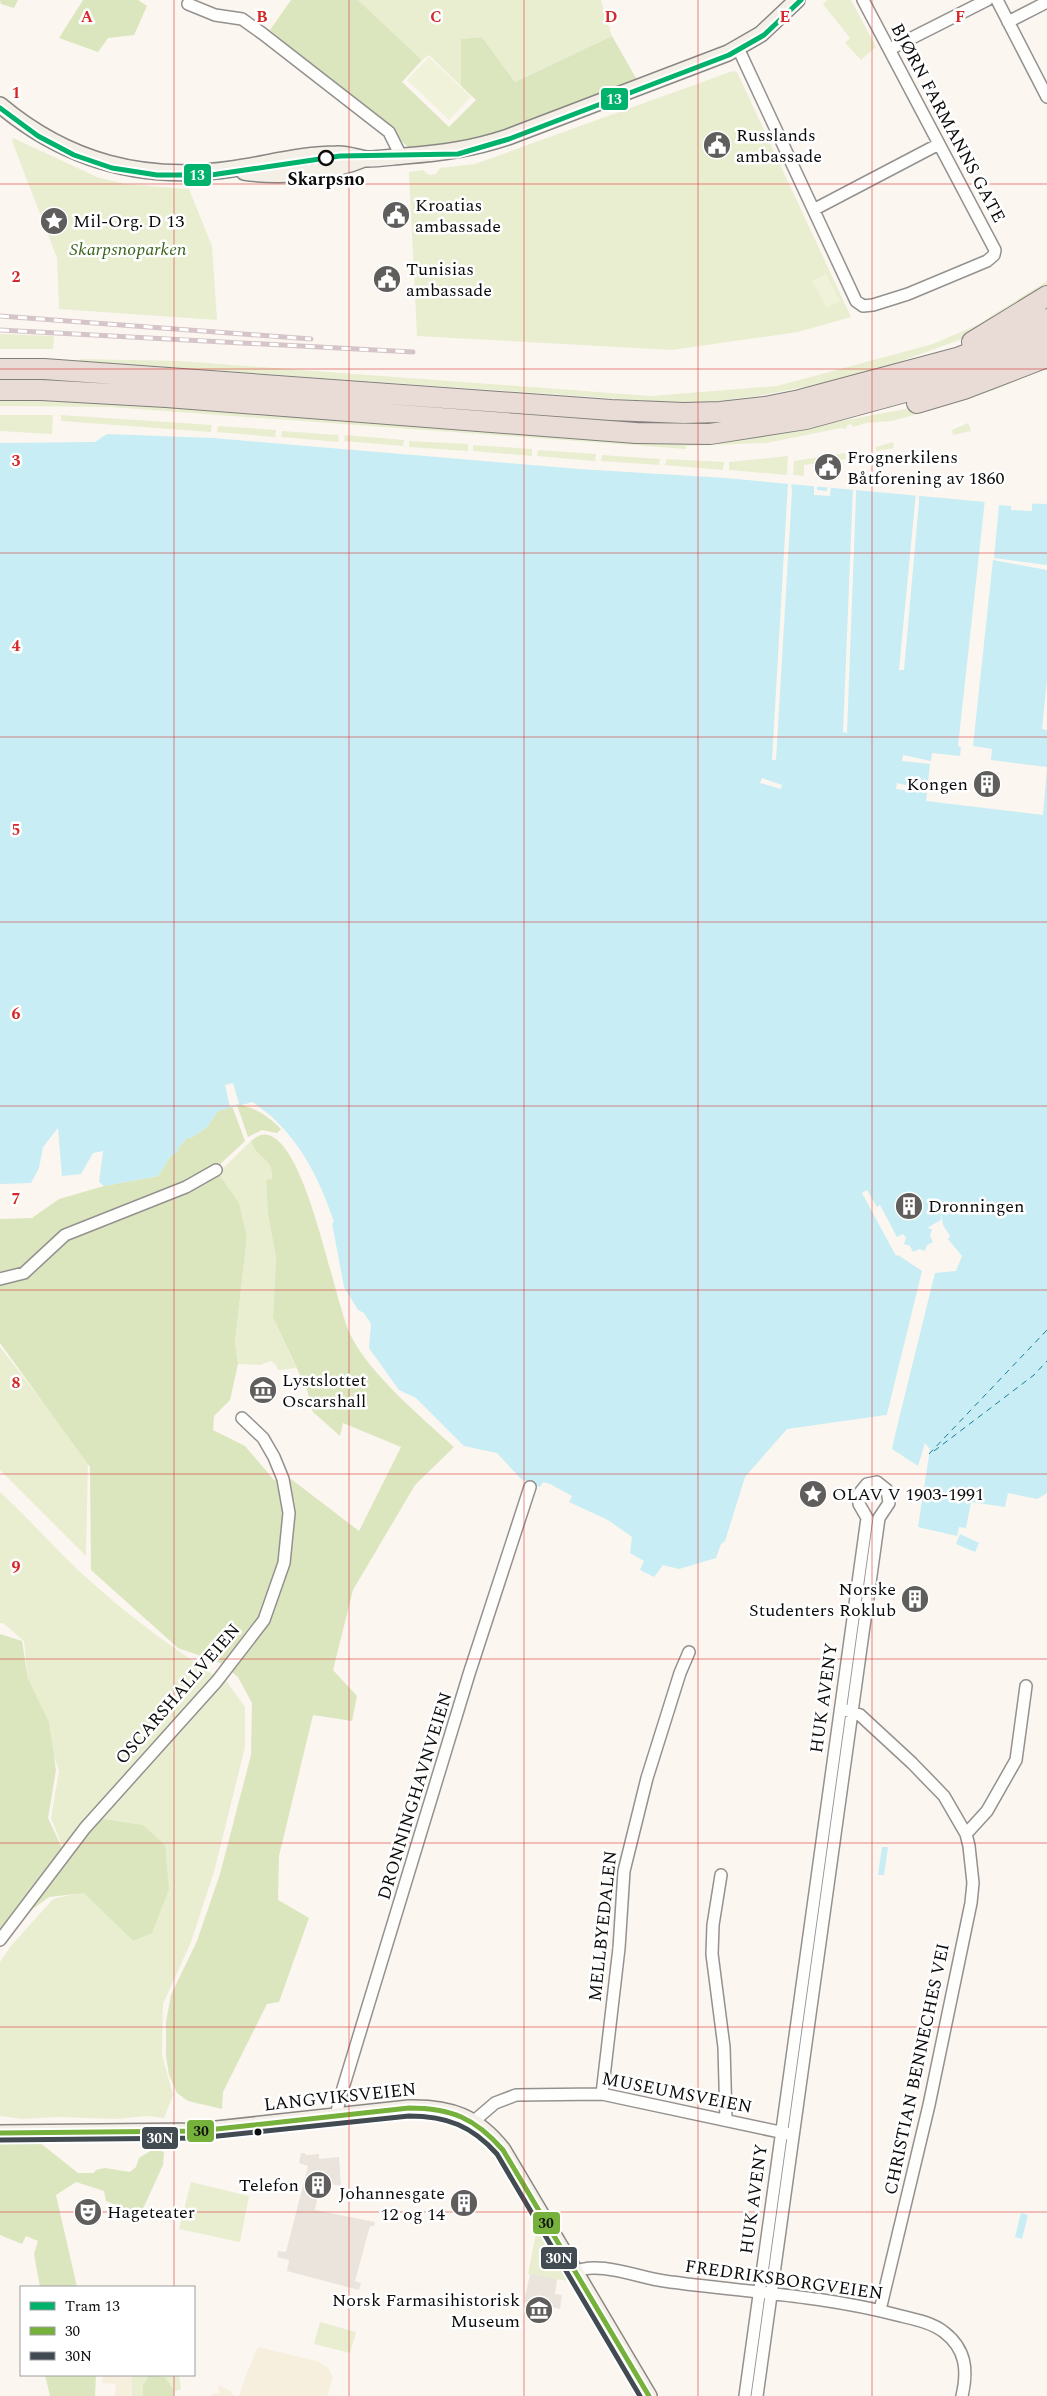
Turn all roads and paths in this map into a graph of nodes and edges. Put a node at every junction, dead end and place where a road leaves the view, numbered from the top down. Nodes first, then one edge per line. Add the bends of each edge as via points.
1 (797, 0) edge
2 (863, 0) edge
3 (987, 0) edge
4 (997, 0) edge
5 (1047, 2) edge
6 (188, 4) dead end
7 (1008, 22) junction
8 (738, 48) junction
9 (890, 49) junction
10 (1047, 96) edge
11 (0, 105) edge
12 (939, 144) junction
13 (401, 156) junction
14 (815, 209) junction
15 (1047, 296) edge
16 (1047, 319) edge
17 (1047, 337) edge
18 (1047, 357) edge
19 (0, 369) edge
20 (912, 369) junction
21 (0, 390) edge
22 (870, 402) junction
23 (216, 1170) dead end
24 (0, 1279) edge
25 (242, 1418) dead end
26 (530, 1487) dead end
27 (852, 1620) junction
28 (864, 1623) junction
29 (689, 1652) dead end
30 (1026, 1686) dead end
31 (846, 1710) junction
32 (836, 1781) junction
33 (966, 1834) junction
34 (819, 1860) junction
35 (831, 1862) junction
36 (720, 1875) dead end
37 (808, 1934) junction
38 (821, 1935) junction
39 (0, 1940) edge
40 (799, 2004) junction
41 (811, 2006) junction
42 (796, 2068) junction
43 (602, 2094) junction
44 (336, 2116) junction
45 (726, 2119) junction
46 (474, 2122) junction
47 (0, 2133) edge
48 (787, 2133) junction
49 (575, 2272) junction
50 (765, 2292) junction
51 (880, 2310) junction
52 (649, 2396) edge
53 (746, 2396) edge
54 (757, 2396) edge
55 (962, 2396) edge

1 - 8 street via 761,34
2 - 9 street, BJØRN FARMANNS GATE
3 - 9 street
4 - 7 street
5 - 7 street
6 - 13 street via 214,14 242,19 389,132
7 - 10 street
8 - 13 street via 474,148
8 - 14 street
9 - 12 street, BJØRN FARMANNS GATE
11 - 13 street via 43,136 82,156 131,169 168,173 230,170 273,175
12 - 14 street
12 - 14 street, BJØRN FARMANNS GATE via 993,245 994,255 987,262 908,294 863,306 856,300
15 - 20 highway via 969,344
16 - 20 highway via 957,358
17 - 22 highway via 968,371
18 - 22 highway via 964,389 919,402 904,405
19 - 20 highway via 44,369 684,413 765,407 845,389
21 - 22 highway via 156,396 663,434 710,434 769,426
23 - 24 street via 186,1187 65,1235 24,1273
25 - 39 street, OSCARSHALLVEIEN via 263,1438 274,1457 289,1513 284,1563 264,1620 217,1681 85,1828
26 - 44 street, DRONNINGHAVNVEIEN via 469,1674
27 - 28 street, HUK AVENY
27 - 28 street, HUK AVENY via 867,1518 858,1495 867,1484 877,1482 887,1490 889,1502 878,1518
27 - 31 street, HUK AVENY
28 - 31 street, HUK AVENY
29 - 43 street, MELLBYEDALEN via 647,1778 624,1871
30 - 33 street via 1016,1760 987,1811
31 - 32 street, HUK AVENY
31 - 33 street, CHRISTIAN BENNECHES VEI via 860,1715 944,1796
32 - 34 street, HUK AVENY
32 - 35 street, HUK AVENY
33 - 51 street, CHRISTIAN BENNECHES VEI via 973,1883 971,1903 929,2105
34 - 35 street
34 - 37 street, HUK AVENY
35 - 38 street, HUK AVENY
36 - 45 street via 712,1954 724,2047
37 - 38 street
37 - 40 street, HUK AVENY
38 - 41 street, HUK AVENY
40 - 41 street
40 - 42 street, HUK AVENY
41 - 42 street, HUK AVENY
42 - 48 street, HUK AVENY
43 - 45 street, MUSEUMSVEIEN
43 - 46 street, MUSEUMSVEIEN via 516,2095 496,2102
44 - 46 street, LANGVIKSVEIEN via 426,2107 450,2111
44 - 47 street, LANGVIKSVEIEN via 178,2132
45 - 48 street, MUSEUMSVEIEN
46 - 49 street, LANGVIKSVEIEN via 503,2150
48 - 50 street, HUK AVENY
49 - 50 street, FREDRIKSBORGVEIEN via 594,2268 662,2281
49 - 52 street, LANGVIKSVEIEN
50 - 51 street, FREDRIKSBORGVEIEN
50 - 53 street, HUK AVENY
50 - 54 street, HUK AVENY
51 - 55 street, FREDRIKSBORGVEIEN via 934,2326 952,2339 962,2352 966,2366

